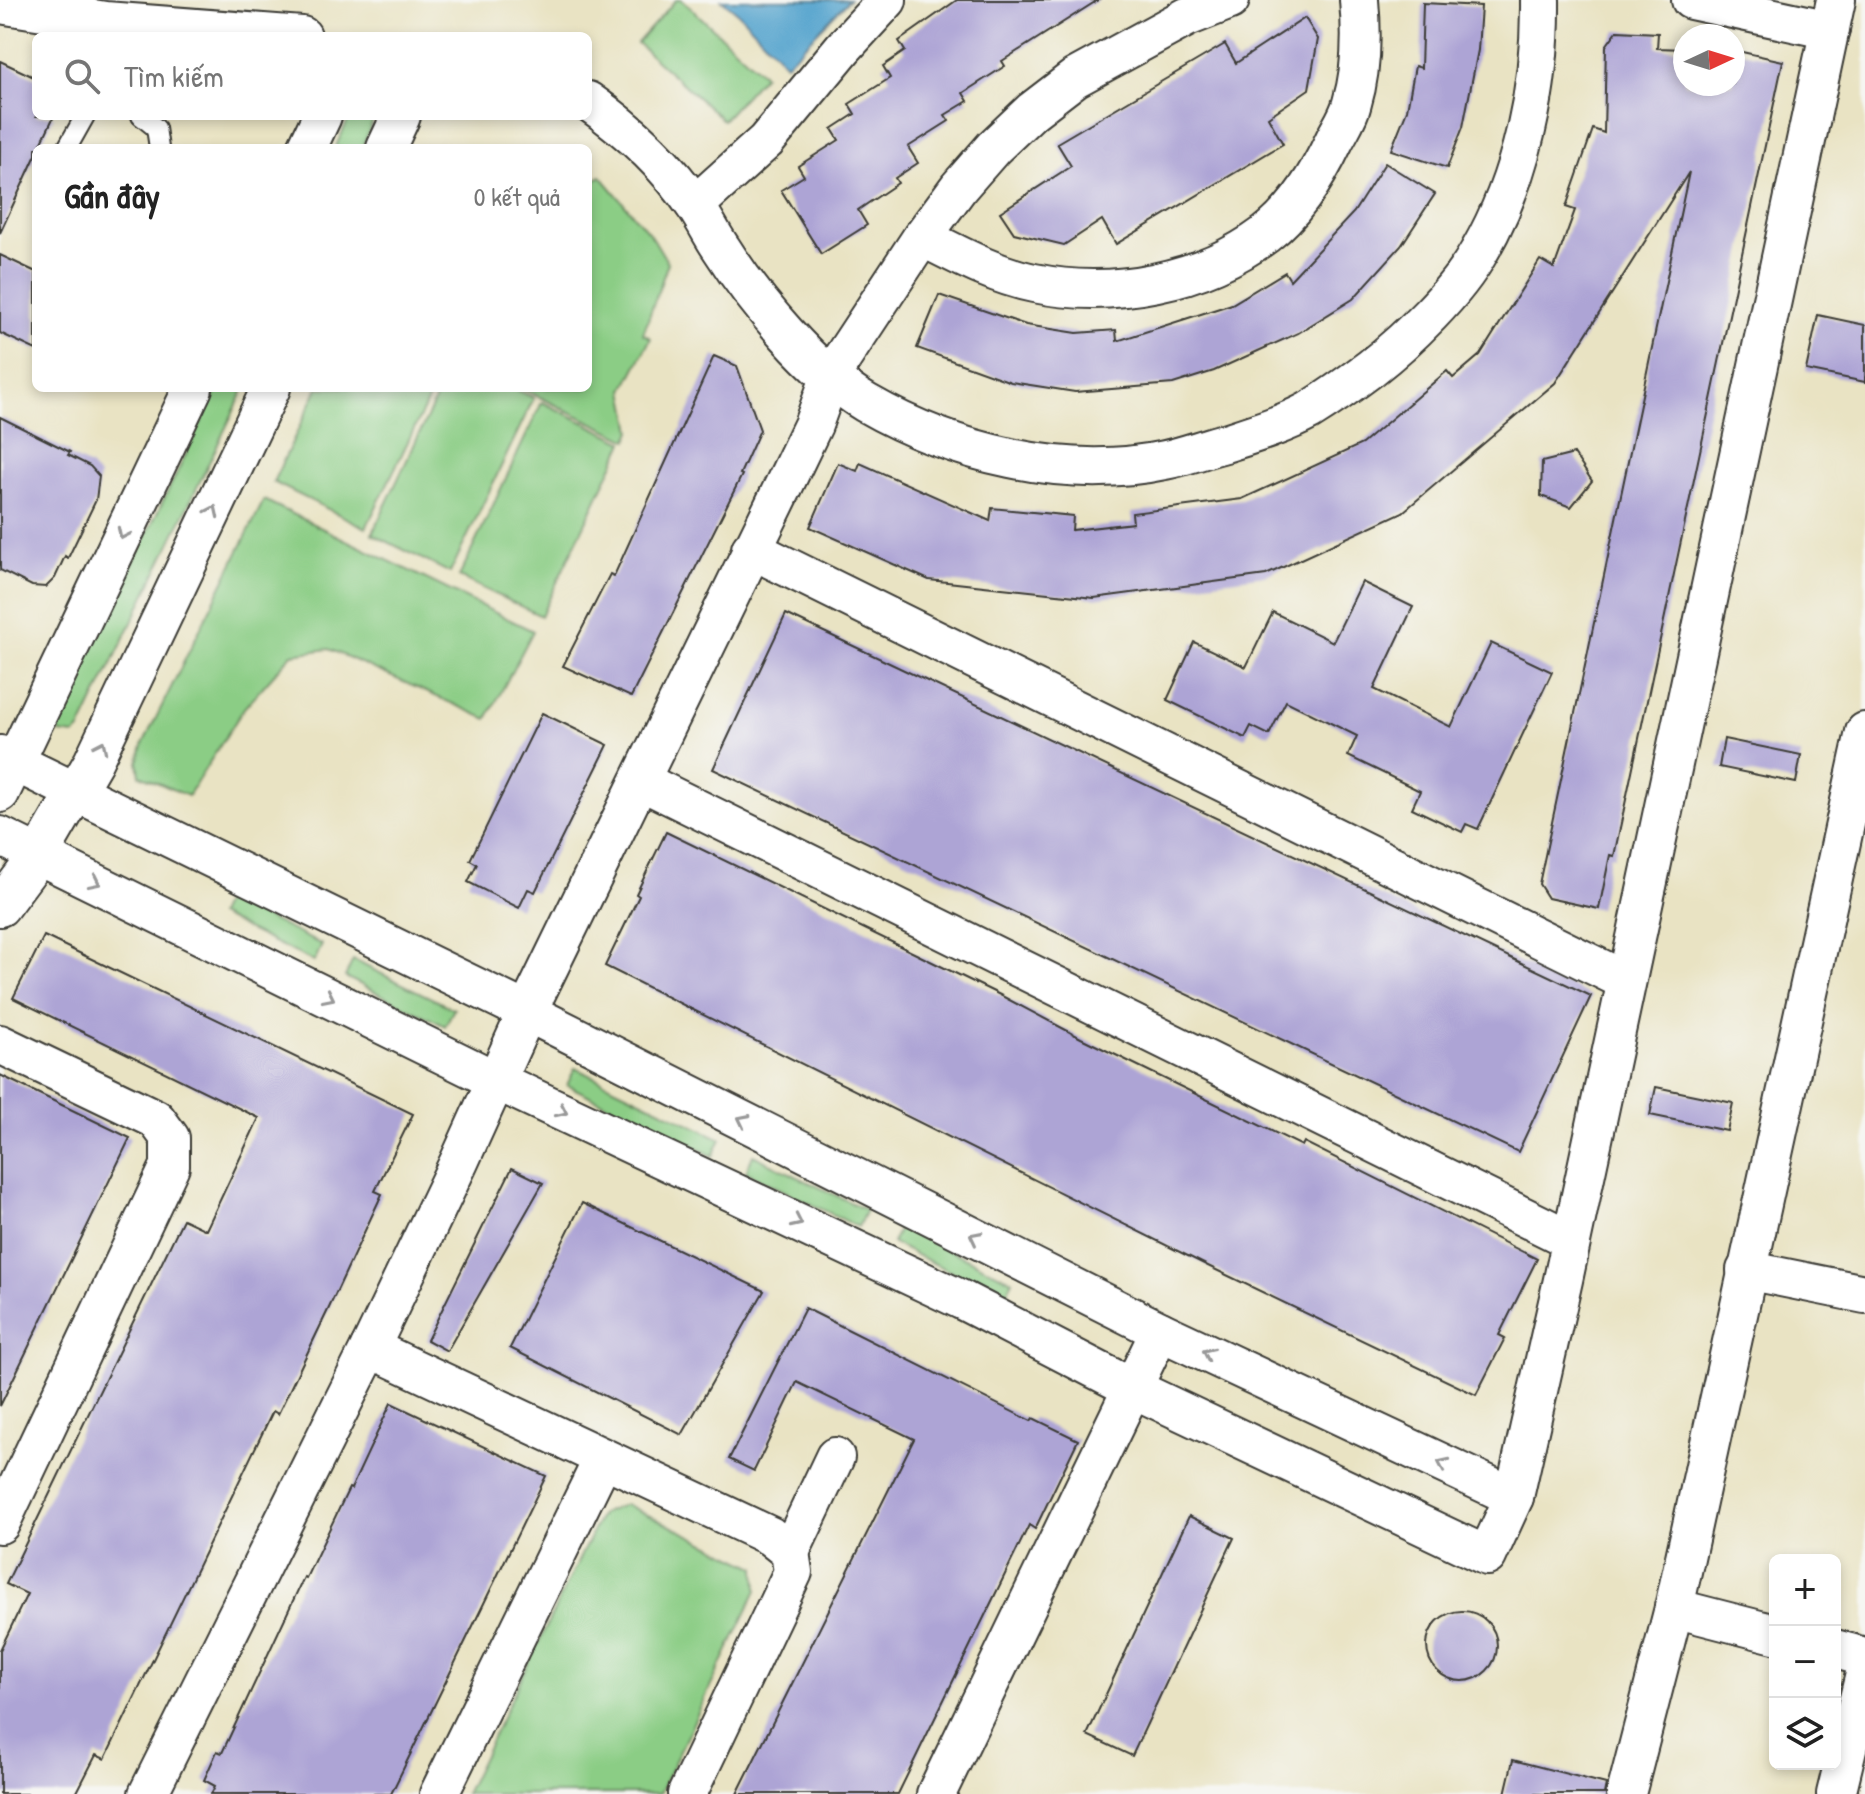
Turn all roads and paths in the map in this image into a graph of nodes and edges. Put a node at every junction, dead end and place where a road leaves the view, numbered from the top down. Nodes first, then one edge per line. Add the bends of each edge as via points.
1 (205, 0) edge
2 (887, 0) edge
3 (1230, 0) edge
4 (1359, 0) edge
5 (1540, 0) edge
6 (1691, 0) edge
7 (2, 3) edge
8 (1833, 15) edge
9 (168, 24) junction
10 (104, 29) edge
11 (257, 32) edge
12 (592, 104) edge
13 (83, 120) edge
14 (146, 120) edge
15 (320, 120) edge
16 (399, 120) edge
17 (69, 144) edge
18 (158, 144) edge
19 (309, 144) edge
20 (388, 144) edge
21 (695, 205) junction
22 (922, 237) junction
23 (831, 375) junction
24 (191, 392) edge
25 (269, 392) edge
26 (751, 549) junction
27 (1865, 732) edge
28 (4, 770) edge
29 (641, 781) junction
30 (77, 792) junction
31 (0, 836) edge
32 (39, 855) junction
33 (0, 907) edge
34 (1626, 981) junction
35 (527, 1012) junction
36 (0, 1044) edge
37 (497, 1081) junction
38 (1571, 1240) junction
39 (1746, 1270) junction
40 (1865, 1294) edge
41 (1160, 1331) junction
42 (370, 1348) junction
43 (1132, 1388) junction
44 (835, 1457) dead end
45 (603, 1459) junction
46 (1514, 1497) junction
47 (0, 1524) edge
48 (790, 1552) junction
49 (1674, 1608) junction
50 (1769, 1632) edge
51 (1841, 1651) edge
52 (1865, 1657) edge
53 (1865, 1674) edge
54 (148, 1794) edge
55 (439, 1794) edge
56 (687, 1794) edge
57 (936, 1794) edge
58 (1626, 1794) edge
59 (1836, 1794) edge

1 - 9 street
2 - 21 street via 766,141
3 - 22 street via 1187,17 1075,78 994,147
4 - 22 street via 1361,52 1352,104 1326,157 1304,193 1268,232 1233,256 1183,276 1086,288 1035,283 990,270
5 - 23 street via 1524,138 1508,191 1478,254 1400,346 1308,412 1165,461 1113,466 1021,462 939,438 863,401
6 - 8 street
7 - 10 street
8 - 34 street
9 - 10 street
9 - 11 street
12 - 21 street via 622,125
13 - 17 lane
14 - 18 lane via 156,128
15 - 19 street
16 - 20 street
21 - 23 street via 775,324
22 - 23 street
23 - 26 street via 813,425
24 -> 28 street
30 -> 25 street
26 - 29 street
26 - 34 street
27 - 39 street
28 - 30 street
29 - 35 street
29 - 38 street
30 - 32 street
30 - 35 street
31 - 32 street
32 - 33 street
32 -> 37 street
34 - 38 street
35 - 37 street
41 -> 35 street
36 - 47 street via 156,1119 170,1138 170,1166
37 - 42 street
37 -> 43 street via 962,1300
38 - 46 street
39 - 40 street
39 - 49 street
41 - 43 street
46 -> 41 street
42 - 45 street
42 - 54 street
43 - 46 street via 1487,1556
43 - 57 street
44 - 48 street
45 - 48 street via 770,1536
45 - 55 street
48 - 56 street via 793,1572
49 - 50 street
49 - 58 street
51 - 52 street
53 - 59 street

